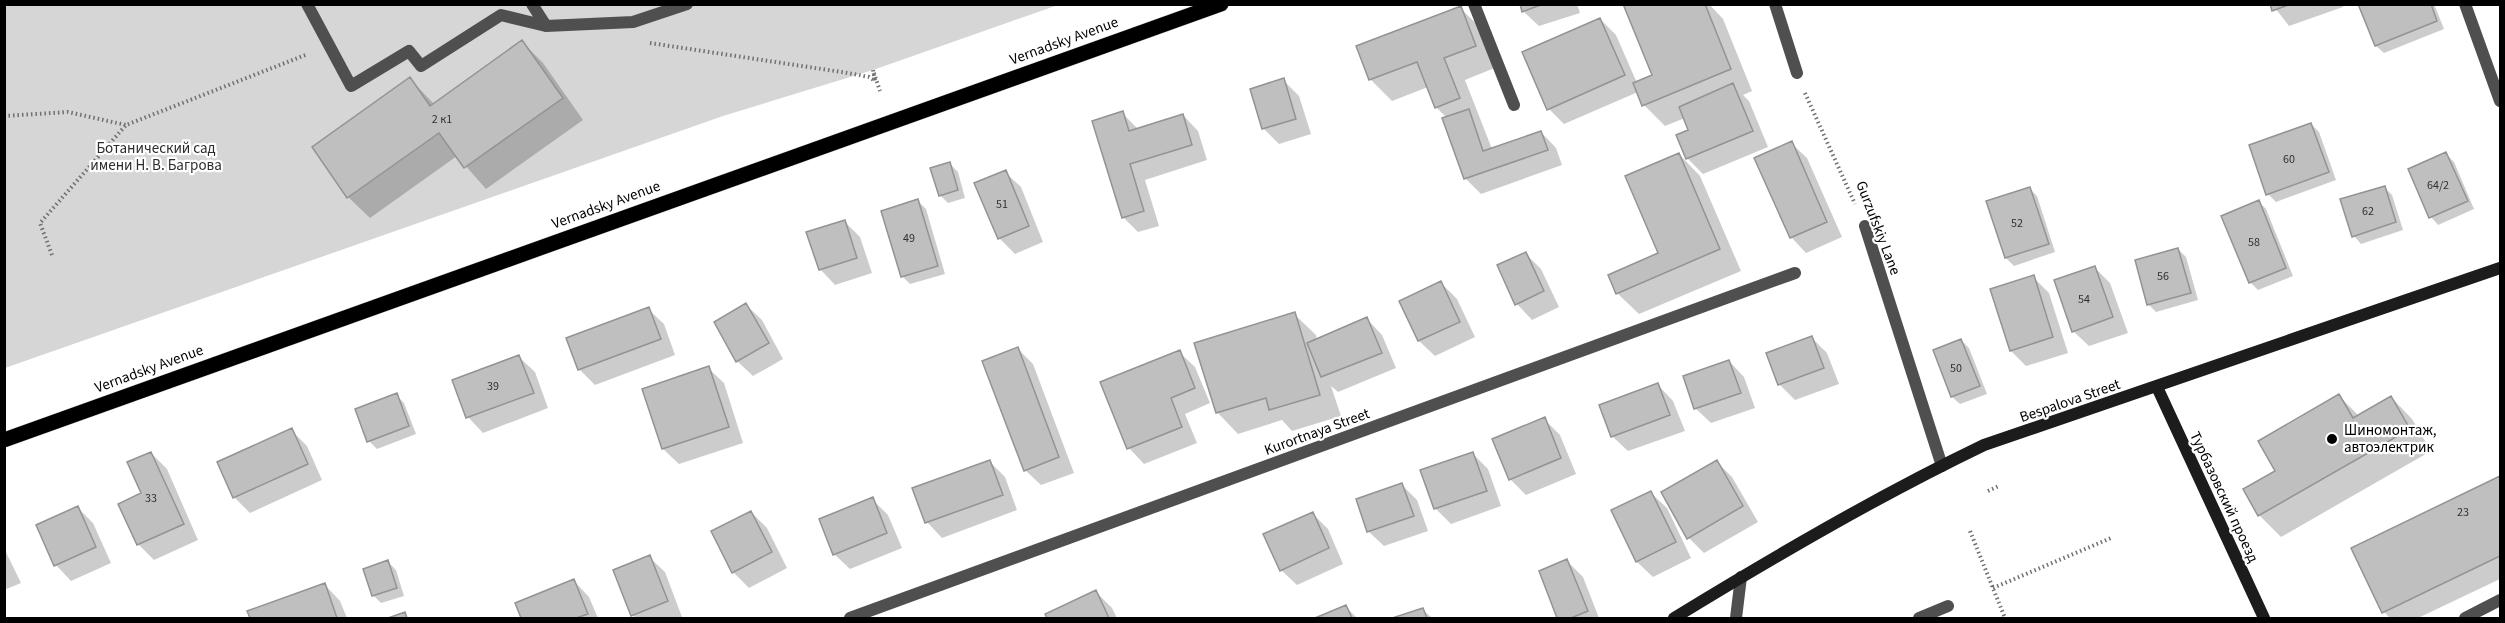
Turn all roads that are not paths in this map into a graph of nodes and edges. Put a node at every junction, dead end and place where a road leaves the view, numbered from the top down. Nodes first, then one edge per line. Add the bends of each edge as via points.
1 (307, 4) edge
2 (532, 4) edge
3 (687, 4) edge
4 (1221, 4) edge
5 (1474, 4) edge
6 (1775, 4) edge
7 (2464, 4) edge
8 (546, 26) junction
9 (1797, 73) road end
10 (2500, 101) edge
11 (1514, 105) dead end
12 (1865, 226) road end
13 (2500, 268) edge
14 (1795, 273) dead end
15 (2157, 387) junction
16 (4, 440) edge
17 (1941, 466) junction
18 (1741, 578) junction
19 (2500, 600) edge
20 (1948, 606) dead end
21 (850, 618) edge
22 (1674, 618) edge
23 (1736, 618) edge
24 (1919, 618) edge
25 (2264, 618) edge
26 (2465, 618) edge

1 - 8 street via 351,86 409,51 421,66 501,15
2 - 8 street
3 - 8 street via 633,22
4 - 16 main road, Vernadsky Avenue
5 - 11 street
6 - 9 street
7 - 10 street
12 - 17 street, Gurzufskiy Lane
13 - 15 main road, Bespalova Street
14 - 21 street, Kurortnaya Street
15 - 17 main road, Bespalova Street via 1984,445
15 - 25 main road, Турбазовский проезд
17 - 18 main road, Bespalova Street
18 - 22 main road, Bespalova Street
18 - 23 street
19 - 26 street
20 - 24 street

